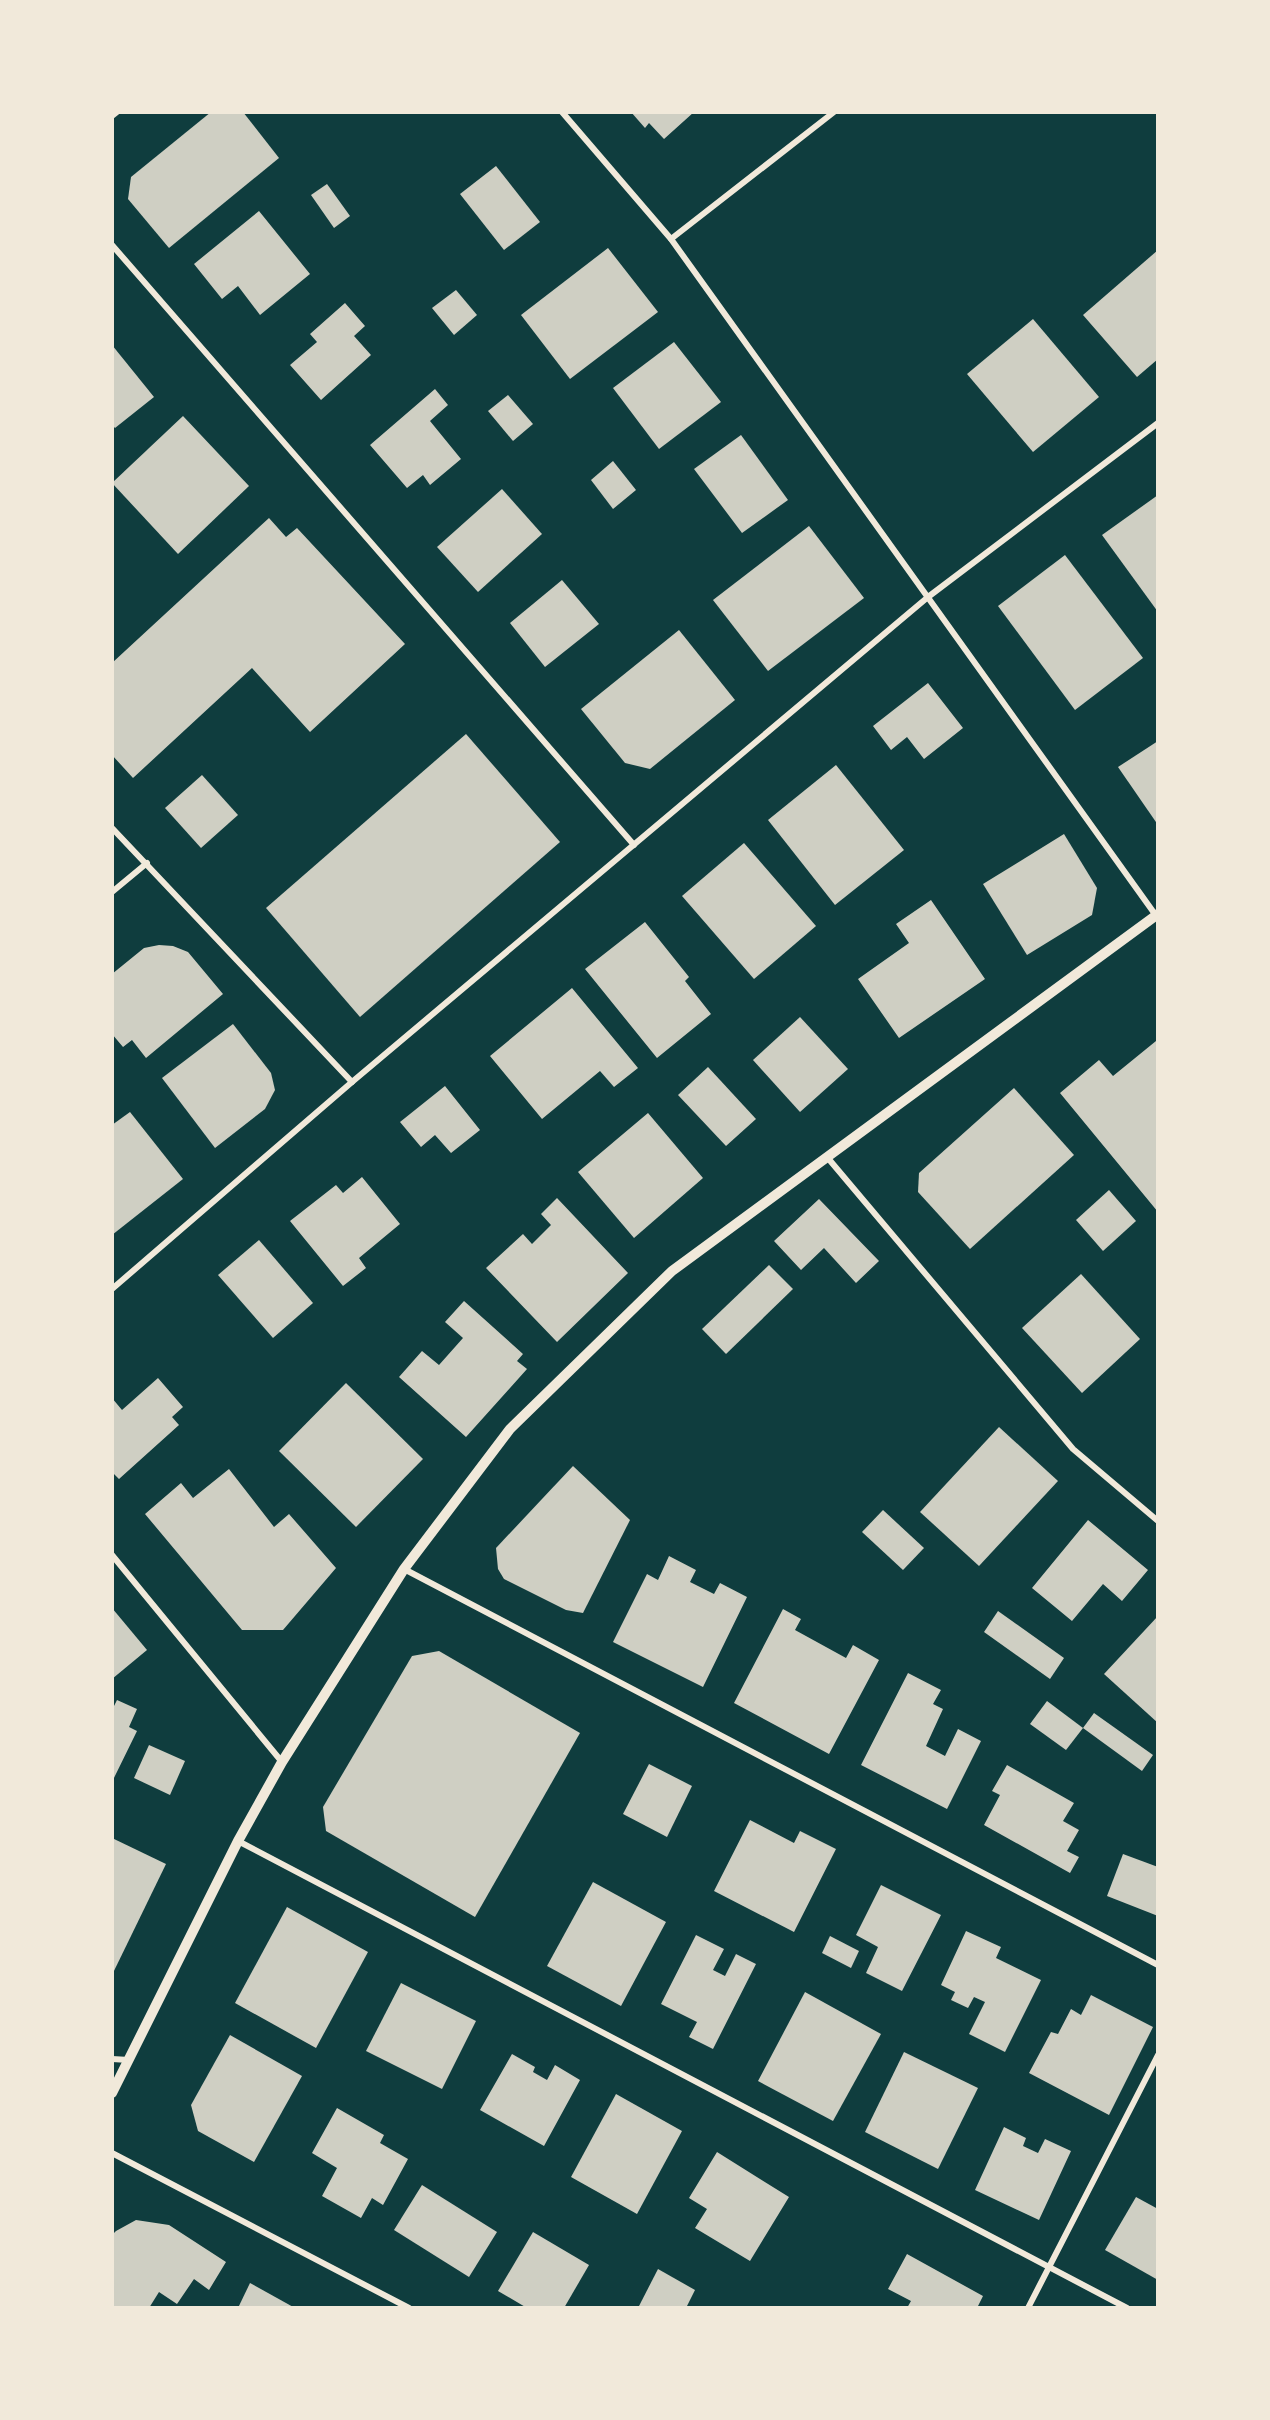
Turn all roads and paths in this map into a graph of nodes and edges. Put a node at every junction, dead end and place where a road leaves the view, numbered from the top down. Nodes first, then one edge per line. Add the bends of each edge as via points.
1 (117, 112) edge
2 (562, 112) edge
3 (834, 112) edge
4 (112, 116) edge
5 (671, 240) junction
6 (112, 245) edge
7 (1158, 423) edge
8 (928, 597) junction
9 (112, 828) edge
10 (634, 845) junction
11 (147, 863) junction
12 (112, 891) edge
13 (1157, 915) edge
14 (352, 1082) junction
15 (827, 1156) junction
16 (112, 1288) edge
17 (1158, 1521) edge
18 (112, 1555) edge
19 (404, 1569) junction
20 (282, 1762) junction
21 (238, 1841) junction
22 (1158, 1965) edge
23 (1158, 2055) edge
24 (112, 2059) edge
25 (130, 2060) junction
26 (112, 2093) edge
27 (112, 2152) edge
28 (1048, 2265) junction
29 (409, 2307) edge
30 (1028, 2307) edge
31 (1127, 2307) edge

1 - 4 street
2 - 5 street
3 - 5 street
5 - 8 street
6 - 10 street
7 - 8 street
8 - 10 street
8 - 13 street
9 - 11 street
10 - 14 street
11 - 12 street
11 - 14 street
13 - 15 street
14 - 16 street
15 - 17 street via 1073,1449
15 - 19 street via 672,1271 552,1387 510,1429
18 - 20 street
19 - 20 street
19 - 22 street
20 - 21 street
21 - 25 street
21 - 28 street
23 - 28 street
24 - 25 street
25 - 26 street
27 - 29 street
28 - 30 street
28 - 31 street

